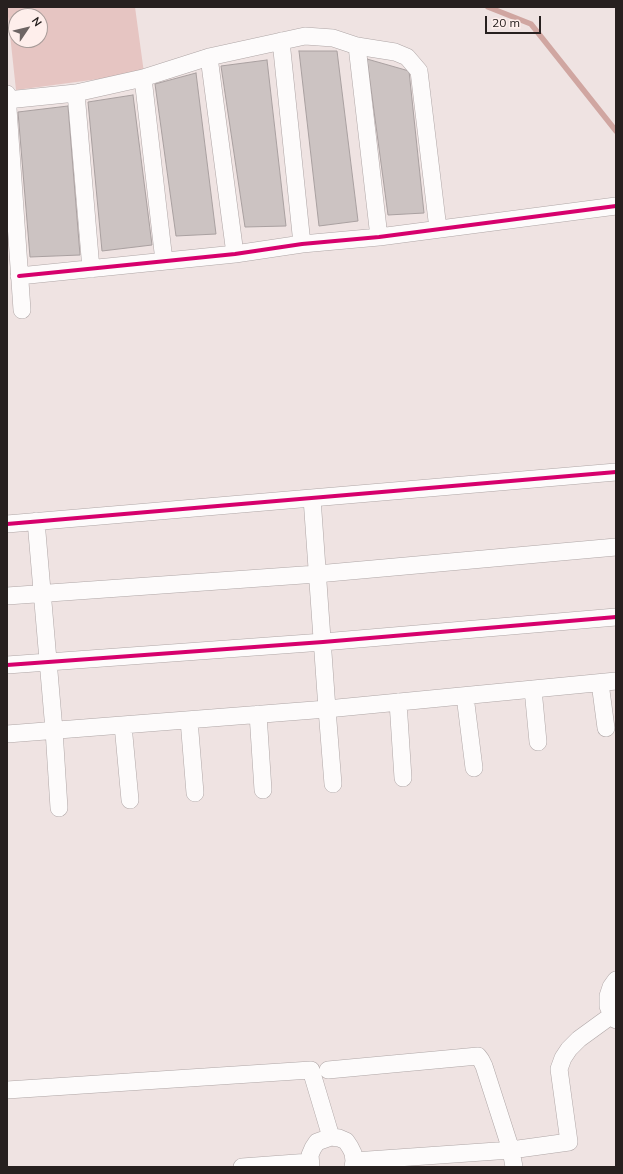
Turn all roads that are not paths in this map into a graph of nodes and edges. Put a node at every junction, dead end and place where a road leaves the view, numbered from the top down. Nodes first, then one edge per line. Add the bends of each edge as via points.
1 (281, 41) junction
2 (357, 46) junction
3 (209, 58) junction
4 (143, 78) junction
5 (76, 93) junction
6 (7, 98) edge
7 (616, 206) edge
8 (438, 229) junction
9 (379, 237) junction
10 (302, 244) junction
11 (235, 254) junction
12 (164, 261) junction
13 (91, 269) junction
14 (19, 276) junction
15 (22, 310) dead end
16 (616, 472) edge
17 (312, 498) junction
18 (36, 521) junction
19 (7, 524) edge
20 (616, 547) edge
21 (317, 574) junction
22 (42, 594) junction
23 (7, 596) edge
24 (616, 617) edge
25 (323, 642) junction
26 (48, 662) junction
27 (7, 665) edge
28 (608, 682) edge
29 (533, 689) junction
30 (465, 696) junction
31 (398, 702) junction
32 (327, 709) junction
33 (258, 714) junction
34 (189, 720) junction
35 (123, 725) junction
36 (606, 728) dead end
37 (54, 730) junction
38 (7, 734) edge
39 (538, 742) dead end
40 (474, 768) dead end
41 (403, 778) dead end
42 (333, 784) dead end
43 (263, 790) dead end
44 (195, 794) dead end
45 (130, 800) dead end
46 (59, 808) dead end
47 (616, 980) edge
48 (614, 1018) edge
49 (328, 1070) dead end
50 (7, 1090) edge
51 (331, 1137) junction
52 (511, 1150) junction
53 (354, 1164) edge
54 (311, 1165) edge
55 (242, 1167) edge
56 (514, 1167) edge

1 - 2 street via 305,36 333,38
1 - 3 street
1 - 10 street
2 - 8 street via 395,52 407,57 419,71
2 - 9 street
3 - 4 street
3 - 11 street
4 - 5 street
4 - 12 street
5 - 6 street
5 - 13 street
6 - 14 street
7 - 8 street
8 - 9 street
9 - 10 street
10 - 11 street
11 - 12 street
12 - 13 street
13 - 14 street
14 - 15 street
16 - 17 street
17 - 18 street
17 - 21 street
18 - 19 street
18 - 22 street
20 - 21 street
21 - 22 street
21 - 25 street
22 - 23 street
22 - 26 street
24 - 25 street
25 - 26 street
25 - 32 street
26 - 27 street
26 - 37 street
28 - 29 street
28 - 36 street
29 - 30 street
29 - 39 street
30 - 31 street
30 - 40 street
31 - 32 street
31 - 41 street
32 - 33 street
32 - 42 street
33 - 34 street
33 - 43 street
34 - 35 street
34 - 44 street
35 - 37 street
35 - 45 street
37 - 38 street
37 - 46 street
47 - 48 street via 608,996 608,1006
48 - 52 street via 579,1039 569,1049 559,1068 569,1142
49 - 52 street via 478,1056 484,1066
50 - 51 street via 311,1070
51 - 53 street via 346,1142 353,1153
51 - 54 street via 317,1142 310,1155
52 - 53 street
52 - 56 street
54 - 55 street

